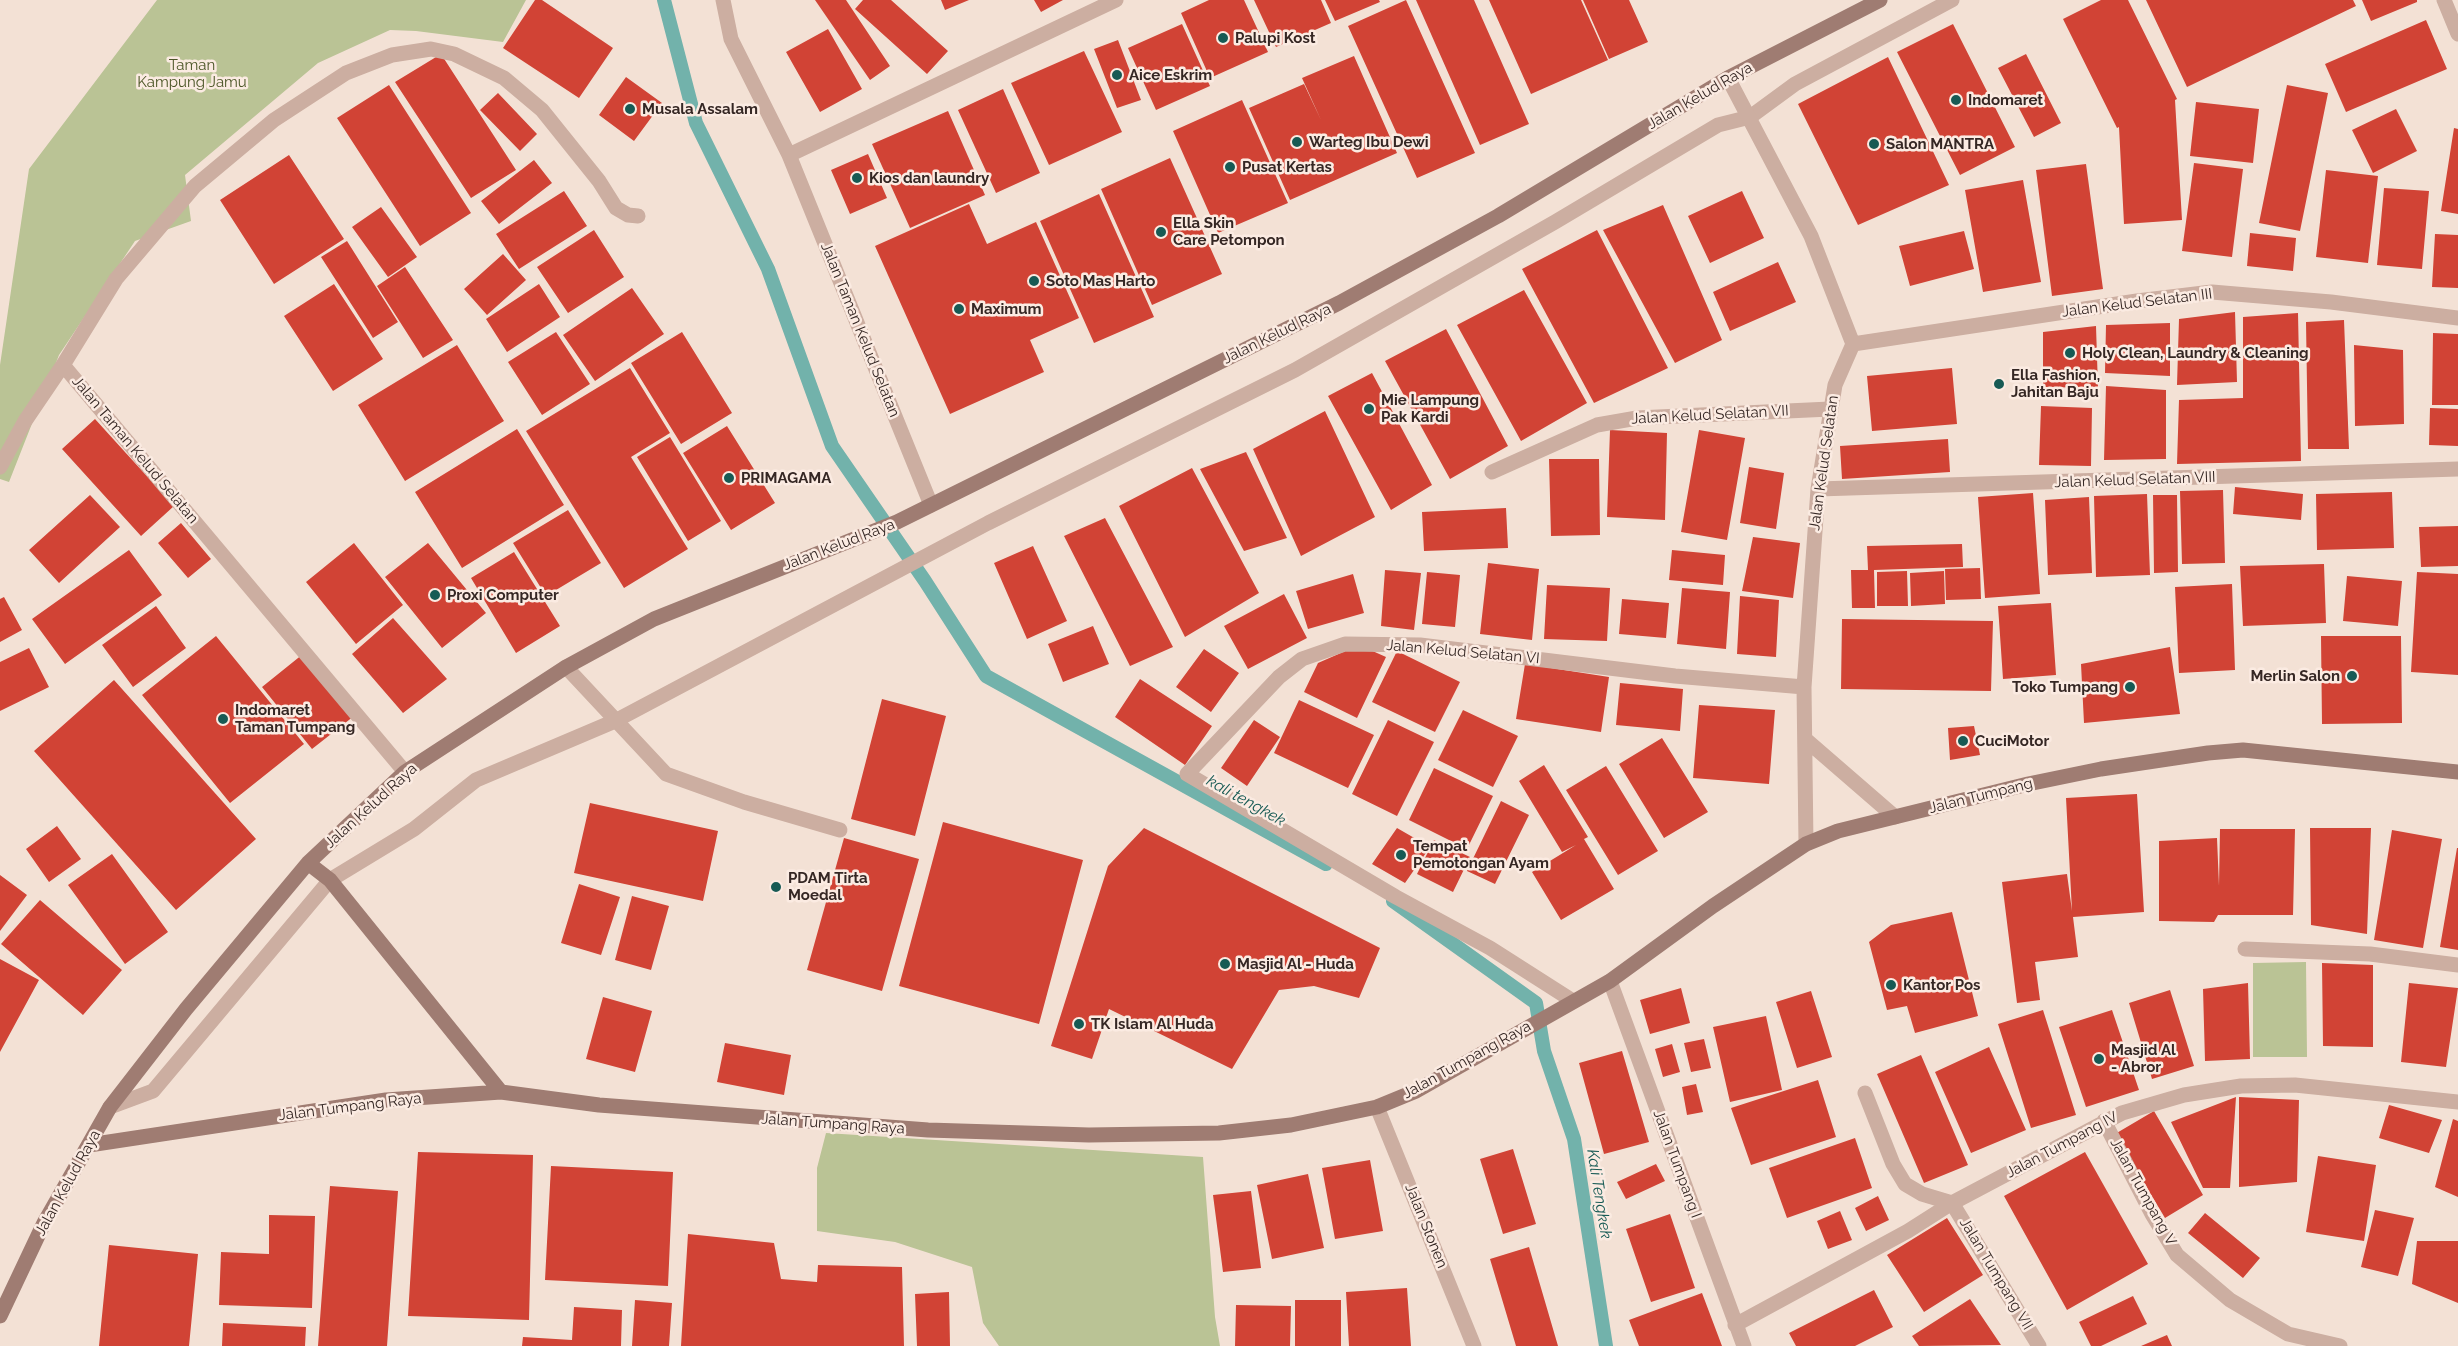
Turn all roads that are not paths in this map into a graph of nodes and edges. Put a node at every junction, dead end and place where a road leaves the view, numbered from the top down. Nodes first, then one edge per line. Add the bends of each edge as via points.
1 (723, 0) edge
2 (1116, 0) edge
3 (1880, 0) edge
4 (1952, 0) edge
5 (2444, 0) edge
6 (2458, 34) edge
7 (1728, 78) junction
8 (1750, 117) junction
9 (789, 155) junction
10 (638, 216) dead end
11 (2458, 318) edge
12 (1853, 344) junction
13 (63, 365) junction
14 (1830, 409) junction
15 (0, 467) edge
16 (2455, 469) edge
17 (1492, 472) dead end
18 (1818, 489) junction
19 (931, 505) junction
20 (566, 667) junction
21 (1804, 687) junction
22 (615, 721) junction
23 (1805, 739) junction
24 (405, 772) junction
25 (2458, 772) edge
26 (1895, 817) junction
27 (840, 830) dead end
28 (1806, 844) junction
29 (308, 863) junction
30 (330, 880) junction
31 (2246, 949) dead end
32 (2458, 965) edge
33 (1610, 981) junction
34 (1573, 1001) junction
35 (1556, 1011) joint
36 (501, 1092) junction
37 (1865, 1093) dead end
38 (2458, 1102) edge
39 (110, 1107) junction
40 (1377, 1107) junction
41 (2104, 1121) junction
42 (89, 1145) junction
43 (1953, 1203) junction
44 (0, 1316) edge
45 (1736, 1325) junction
46 (2291, 1340) edge
47 (1474, 1346) edge
48 (1744, 1346) edge
49 (2039, 1346) edge
50 (2340, 1346) edge

1 - 9 street, Jalan Taman Kelud Selatan via 731,39
2 - 9 street
3 - 7 main road, Jalan Kelud Raya
4 - 8 street via 1795,84
5 - 6 street
7 - 8 street
7 - 19 main road, Jalan Kelud Raya via 1498,216 1339,303
8 - 12 street via 1811,236
8 - 22 street via 1718,125 1295,370 988,523
9 - 19 street, Jalan Taman Kelud Selatan
10 - 13 street, Jalan Taman Kelud Selatan via 616,208 542,110 504,78 454,54 430,49 392,55 346,73 274,120 195,186 116,279
11 - 12 street, Jalan Kelud Selatan III via 2212,292
12 - 14 street, Jalan Kelud Selatan via 1841,366
13 - 15 street
13 - 24 street, Jalan Taman Kelud Selatan
14 - 17 street, Jalan Kelud Selatan VII via 1637,418 1596,425
14 - 18 street, Jalan Kelud Selatan
16 - 18 street, Jalan Kelud Selatan VIII
18 - 21 street, Jalan Kelud Selatan
19 - 20 main road, Jalan Kelud Raya via 654,619
20 - 22 street
20 - 24 main road, Jalan Kelud Raya
21 - 23 street, Jalan Kelud Selatan
21 - 34 street, Jalan Kelud Selatan VI via 1675,676 1420,645 1345,644 1302,659 1278,677 1187,774 1367,881 1490,948
22 - 27 street via 666,774
22 - 30 street via 476,780 414,829
23 - 26 street
23 - 28 street, Jalan Kelud Selatan
24 - 29 main road, Jalan Kelud Raya
25 - 26 main road, Jalan Tumpang via 2232,751 2102,769
26 - 28 main road, Jalan Tumpang via 1838,831
28 - 33 main road, Jalan Tumpang
29 - 30 main road
29 - 39 main road, Jalan Kelud Raya
30 - 36 main road
30 - 39 street via 153,1091
31 - 32 street via 2370,954
33 - 34 main road, Jalan Tumpang
33 - 45 street, Jalan Tumpang I
34 - 35 main road, Jalan Tumpang
35 - 40 main road, Jalan Tumpang Raya via 1416,1091
36 - 40 main road, Jalan Tumpang Raya via 709,1115 928,1130 1089,1135 1219,1132 1291,1125
36 - 42 main road, Jalan Tumpang Raya via 386,1100
37 - 43 street via 1905,1184 1922,1194
38 - 41 street, Jalan Tumpang IV via 2306,1086 2241,1086 2184,1095
39 - 42 main road, Jalan Kelud Raya
40 - 47 street, Jalan Stonen
41 - 43 street, Jalan Tumpang IV
41 - 46 street, Jalan Tumpang V via 2177,1255 2230,1300
42 - 44 main road, Jalan Kelud Raya via 44,1223
43 - 45 street, Jalan Tumpang IV
43 - 49 street, Jalan Tumpang VII
45 - 48 street, Jalan Tumpang I
46 - 50 street, Jalan Tumpang V

